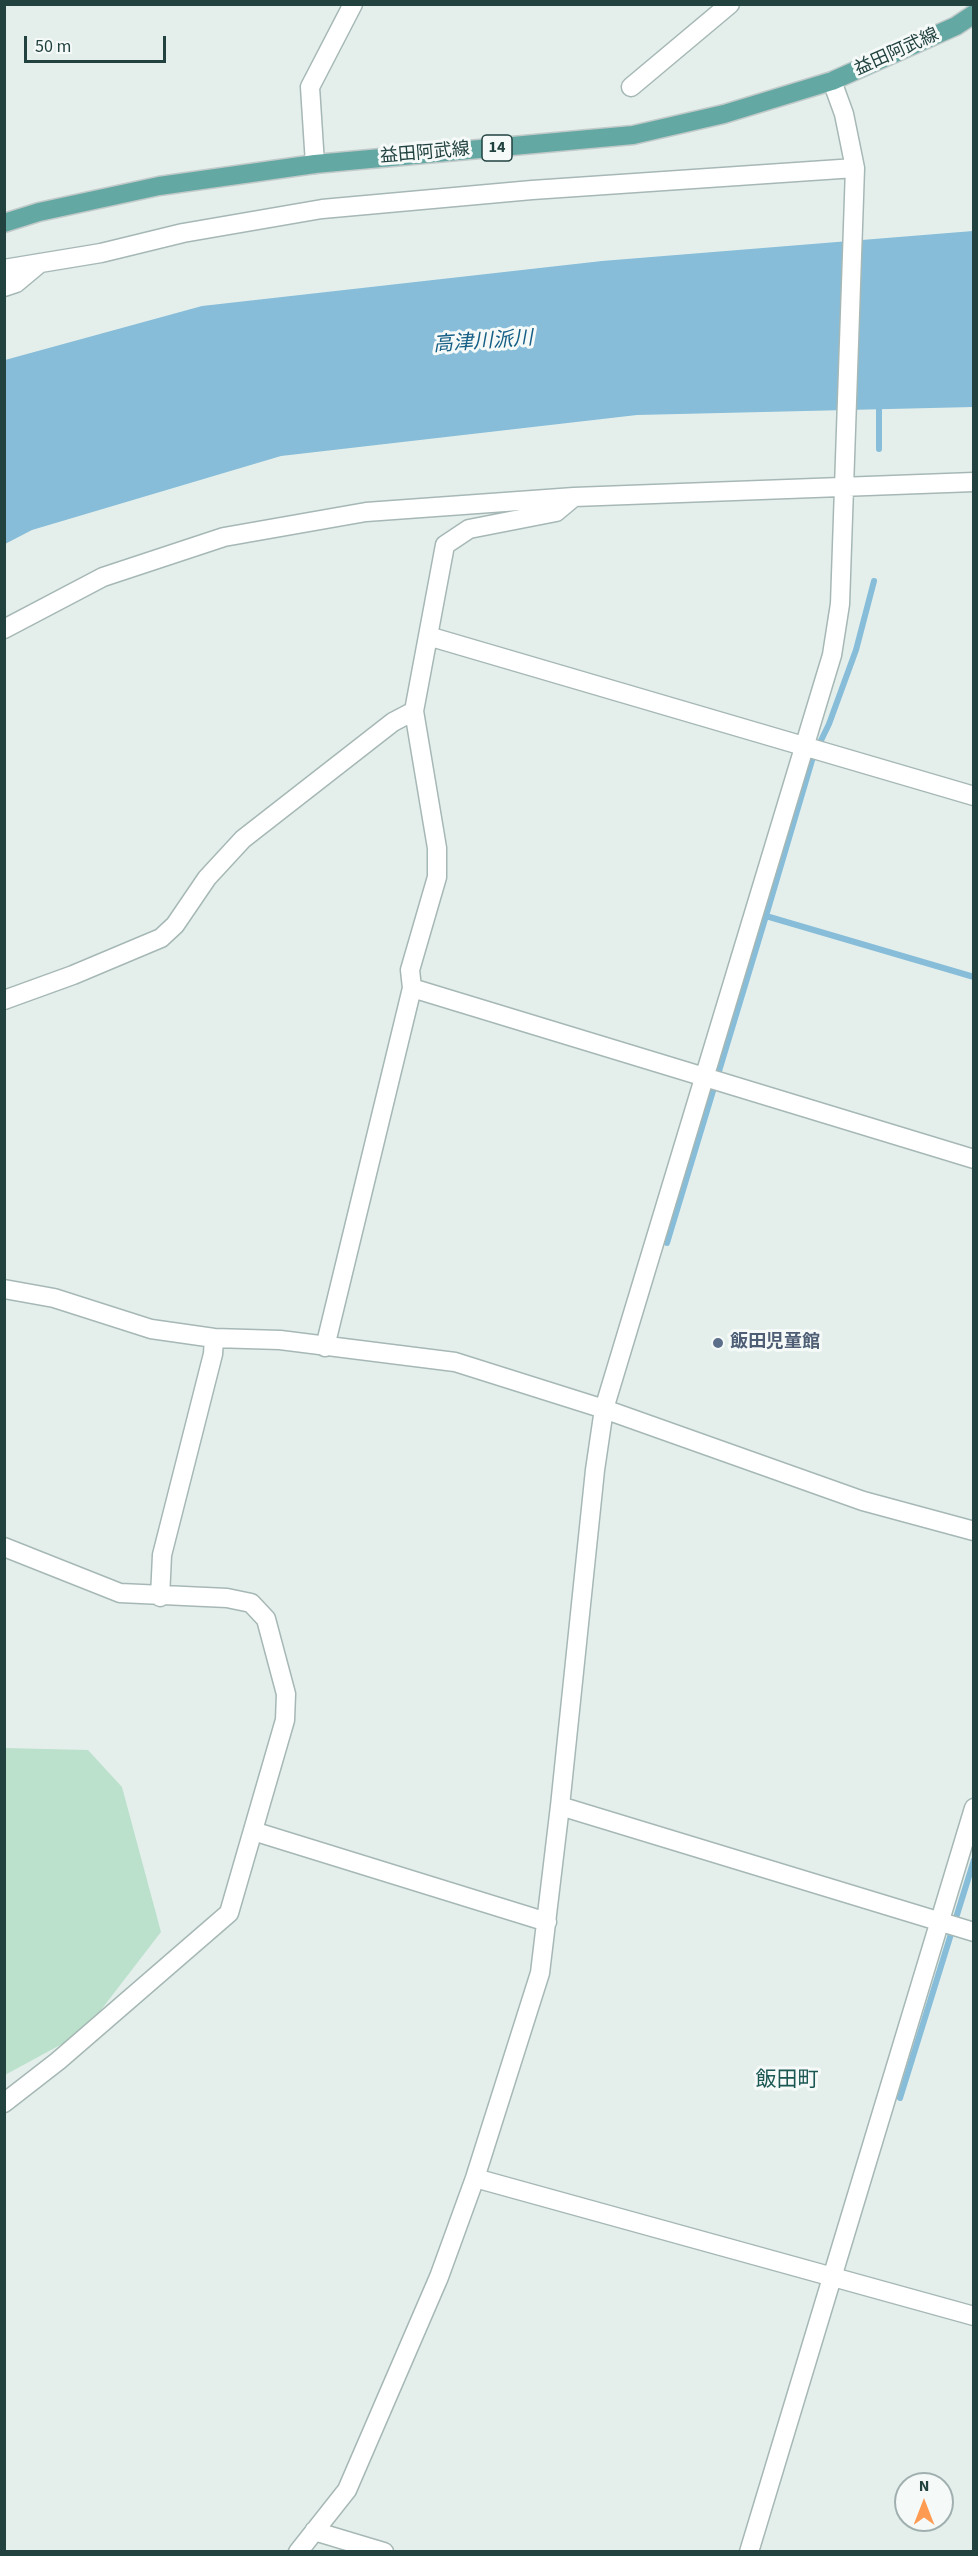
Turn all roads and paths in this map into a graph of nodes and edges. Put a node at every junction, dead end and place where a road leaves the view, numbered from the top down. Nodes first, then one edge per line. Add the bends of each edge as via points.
1 (353, 4) edge
2 (730, 4) edge
3 (974, 14) edge
4 (832, 81) junction
5 (631, 87) dead end
6 (315, 164) junction
7 (855, 168) junction
8 (4, 223) edge
9 (41, 262) junction
10 (4, 269) edge
11 (4, 287) edge
12 (974, 482) edge
13 (845, 488) junction
14 (574, 497) junction
15 (4, 629) edge
16 (428, 636) junction
17 (414, 711) junction
18 (804, 746) junction
19 (974, 796) edge
20 (412, 988) junction
21 (4, 1000) edge
22 (703, 1077) junction
23 (974, 1159) edge
24 (4, 1289) edge
25 (214, 1338) junction
26 (325, 1347) junction
27 (604, 1409) junction
28 (974, 1531) edge
29 (4, 1547) edge
30 (160, 1597) junction
31 (560, 1806) junction
32 (974, 1808) edge
33 (253, 1831) junction
34 (546, 1922) junction
35 (939, 1922) junction
36 (974, 1932) edge
37 (4, 2103) edge
38 (475, 2178) junction
39 (831, 2277) junction
40 (974, 2316) edge
41 (314, 2531) junction
42 (298, 2552) edge
43 (384, 2552) edge
44 (749, 2552) edge

1 - 6 street via 310,87
2 - 5 street
3 - 4 main road, 益田阿武線 / 14 via 957,26
4 - 6 main road, 益田阿武線 / 14 via 724,114 633,135
4 - 7 street via 844,114
6 - 8 main road, 益田阿武線 / 14 via 159,186
7 - 9 street via 322,209
7 - 13 street
9 - 10 street
9 - 11 street via 16,283
12 - 13 street
13 - 14 street
13 - 18 street via 832,655
14 - 15 street via 366,512 224,537 103,577
14 - 16 street via 556,512 469,529 445,546
16 - 17 street
16 - 18 street
17 - 20 street via 437,848 437,877 410,970
17 - 21 street via 393,722 243,839 207,878 175,926 161,938
18 - 19 street
18 - 22 street
20 - 22 street
20 - 26 street
22 - 23 street
22 - 27 street
24 - 25 street via 54,1298 151,1329
25 - 26 street via 280,1340
25 - 30 street via 162,1555
26 - 27 street via 433,1357
27 - 28 street via 863,1501
27 - 31 street
29 - 30 street via 120,1593
30 - 33 street via 227,1598 251,1603 266,1620 286,1694 285,1719
31 - 34 street
31 - 35 street
32 - 35 street
33 - 34 street
33 - 37 street via 229,1913
34 - 38 street via 540,1974
35 - 36 street
35 - 39 street
38 - 39 street
38 - 41 street via 439,2277 347,2490
39 - 40 street
39 - 44 street
41 - 42 street
41 - 43 street

